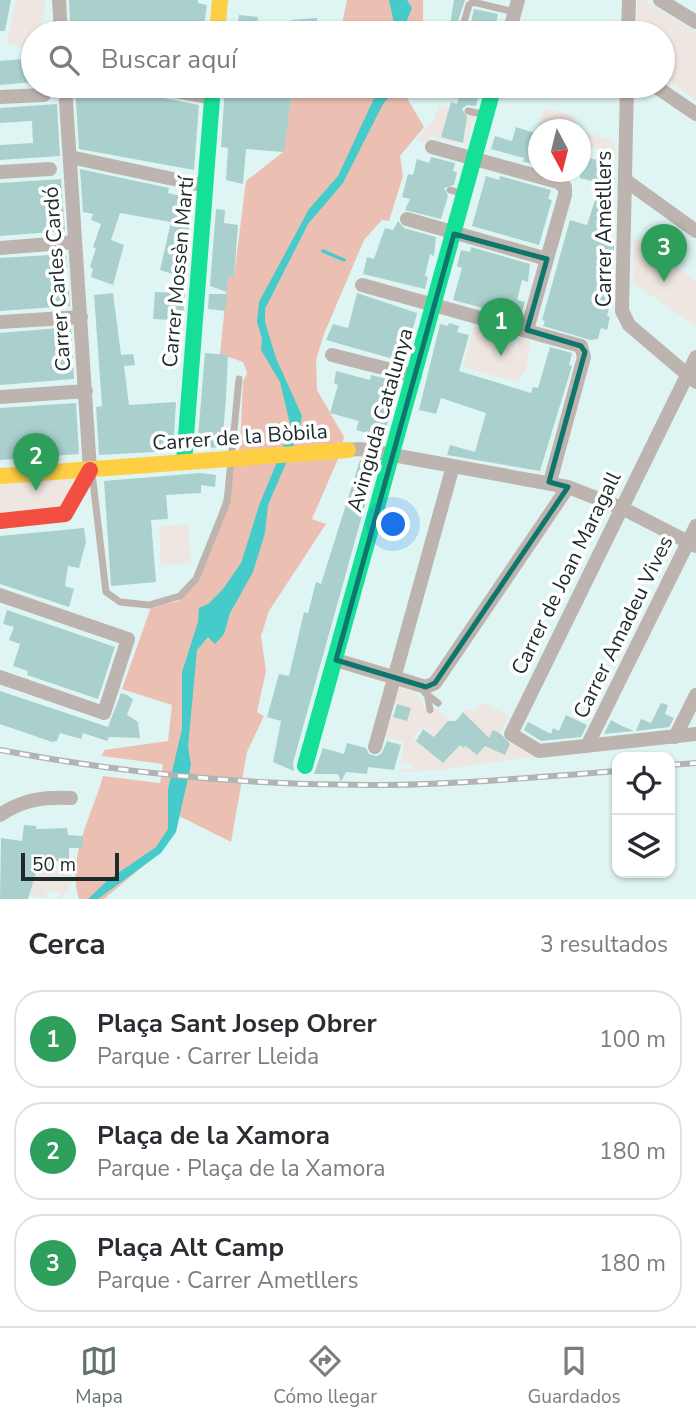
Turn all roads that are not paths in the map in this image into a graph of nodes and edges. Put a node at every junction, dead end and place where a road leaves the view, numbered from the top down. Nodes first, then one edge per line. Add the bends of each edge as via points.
1 (58, 0) edge
2 (220, 0) edge
3 (629, 0) edge
4 (660, 0) edge
5 (516, 6) edge
6 (60, 21) edge
7 (218, 21) edge
8 (465, 21) edge
9 (628, 21) edge
10 (696, 22) edge
11 (21, 96) edge
12 (0, 97) edge
13 (66, 98) edge
14 (212, 98) edge
15 (491, 98) edge
16 (627, 98) edge
17 (673, 98) edge
18 (468, 111) dead end
19 (696, 114) edge
20 (486, 116) junction
21 (432, 147) dead end
22 (70, 157) junction
23 (474, 159) junction
24 (50, 169) dead end
25 (0, 172) edge
26 (625, 180) junction
27 (206, 186) junction
28 (407, 219) dead end
29 (696, 231) edge
30 (454, 234) junction
31 (75, 242) junction
32 (0, 248) edge
33 (547, 259) junction
34 (362, 285) dead end
35 (435, 305) junction
36 (81, 317) junction
37 (0, 322) edge
38 (527, 330) junction
39 (332, 355) dead end
40 (696, 357) edge
41 (415, 376) junction
42 (239, 379) dead end
43 (692, 379) edge
44 (86, 391) junction
45 (0, 397) edge
46 (348, 450) joint
47 (391, 456) junction
48 (184, 462) junction
49 (453, 466) junction
50 (90, 470) junction
51 (0, 477) edge
52 (550, 482) junction
53 (568, 487) junction
54 (622, 508) junction
55 (0, 521) edge
56 (696, 526) edge
57 (692, 544) edge
58 (1, 600) edge
59 (336, 660) junction
60 (0, 677) edge
61 (394, 677) junction
62 (425, 690) junction
63 (696, 695) edge
64 (438, 703) dead end
65 (430, 709) dead end
66 (696, 734) edge
67 (666, 735) junction
68 (576, 745) junction
69 (375, 747) dead end
70 (305, 766) dead end
71 (71, 798) dead end
72 (0, 815) edge

1 - 6 street
2 - 7 street
3 - 9 street
4 - 10 street
5 - 8 lane via 471,3
11 - 12 street
13 - 22 street, Carrer Carles Cardó
14 - 27 street, Carrer Mossèn Martí
15 - 20 street, Avinguda Catalunya
16 - 26 street, Carrer Ametllers
17 - 19 street
18 - 20 lane
20 - 23 street, Avinguda Catalunya
21 - 23 street
22 - 27 street
22 - 31 street, Carrer Carles Cardó
23 - 30 street, Avinguda Catalunya via 457,192
23 - 33 street via 562,184 565,195
24 - 25 street
26 - 29 street
26 - 43 street, Carrer Ametllers via 622,311 629,325
27 - 48 street, Carrer Mossèn Martí
28 - 30 street
30 - 33 street
30 - 35 street, Avinguda Catalunya
31 - 32 street
31 - 36 street, Carrer Carles Cardó
33 - 38 street
34 - 35 street
35 - 38 street
35 - 41 street, Avinguda Catalunya
36 - 37 street
36 - 44 street, Carrer Carles Cardó
38 - 52 street via 581,346 584,352
39 - 41 street
40 - 43 street, Carrer de Joan Maragall
41 - 47 street, Avinguda Catalunya
42 - 50 lane via 227,502 196,579 180,596 136,605 114,600 106,592
43 - 54 street, Carrer de Joan Maragall
44 - 45 street
44 - 50 street, Carrer Carles Cardó
46 - 47 street, Carrer de la Bòbila
46 - 48 street, Carrer de la Bòbila
47 - 49 street, Carrer de la Bòbila
47 - 59 street, Avinguda Catalunya
48 - 50 street, Carrer de la Bòbila
49 - 52 street, Carrer de la Bòbila
49 - 61 street
50 - 51 street, Carrer de la Bòbila
50 - 55 street via 79,482 65,514
52 - 53 street, Carrer de la Bòbila
53 - 54 street, Carrer de la Bòbila
53 - 62 street via 435,683
54 - 57 street, Carrer de la Bòbila
54 - 68 street, Carrer de Joan Maragall via 508,737 539,751
56 - 57 street, Carrer Amadeu Vives
57 - 68 street, Carrer Amadeu Vives
58 - 60 street via 128,639 104,713
59 - 61 street
59 - 70 street, Avinguda Catalunya
61 - 62 street
61 - 69 street
62 - 64 lane
62 - 65 lane
63 - 67 street
66 - 67 street, Carrer de Joan Maragall
67 - 68 street, Carrer de Joan Maragall
71 - 72 street via 25,801

